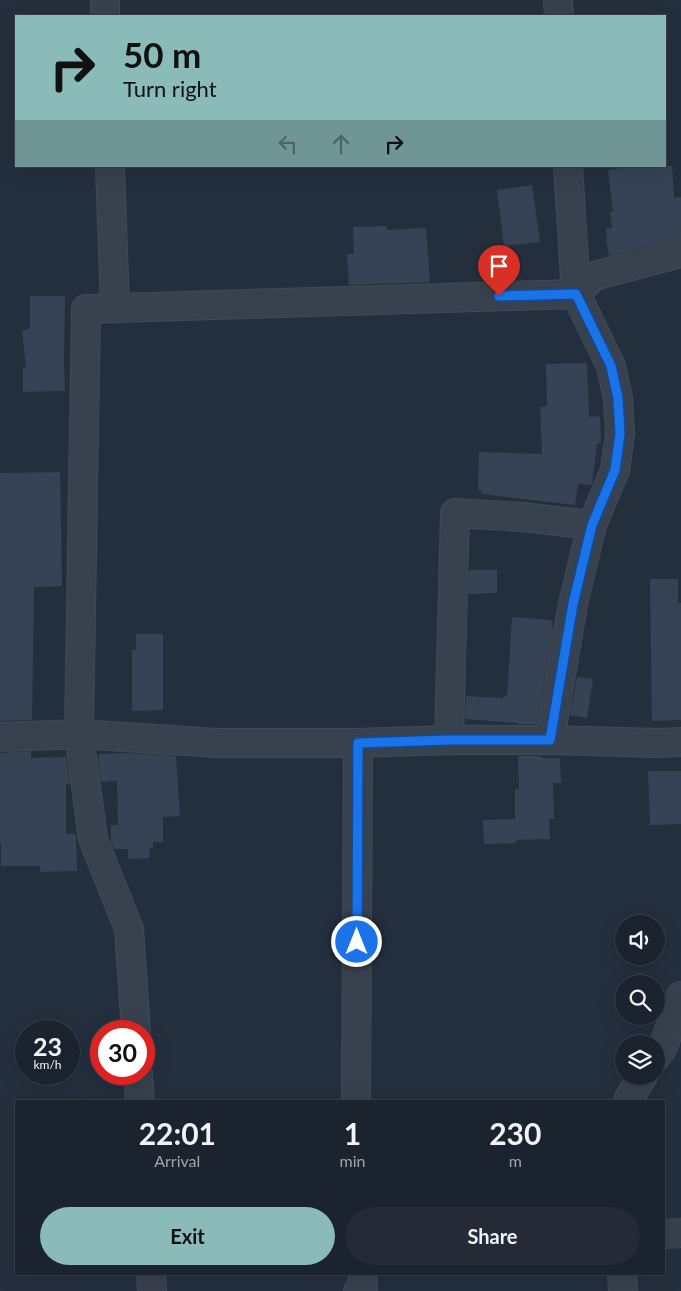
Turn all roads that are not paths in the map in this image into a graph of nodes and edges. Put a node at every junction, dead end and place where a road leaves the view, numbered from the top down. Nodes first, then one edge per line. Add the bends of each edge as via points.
1 (105, 0) edge
2 (558, 0) edge
3 (105, 15) edge
4 (559, 15) edge
5 (110, 167) edge
6 (568, 167) edge
7 (681, 254) edge
8 (576, 294) junction
9 (114, 308) junction
10 (592, 525) junction
11 (79, 734) junction
12 (0, 737) edge
13 (448, 740) junction
14 (550, 740) junction
15 (681, 742) edge
16 (358, 743) junction
17 (681, 996) edge
18 (135, 1020) edge
19 (665, 1042) edge
20 (139, 1085) edge
21 (638, 1085) edge
22 (140, 1100) edge
23 (356, 1100) edge
24 (628, 1100) edge
25 (681, 1233) edge
26 (665, 1234) edge
27 (151, 1275) edge
28 (362, 1275) edge
29 (622, 1275) edge
30 (152, 1291) edge
31 (358, 1291) edge
32 (623, 1291) edge

1 - 3 street
2 - 4 street
5 - 9 street
6 - 8 street
7 - 8 street via 594,276
8 - 9 street
8 - 10 street via 611,366 618,398 620,434 615,470
9 - 11 street via 86,309
10 - 13 street via 455,513
10 - 14 street via 573,604
11 - 12 street
11 - 16 street via 216,743
11 - 18 street via 92,839 129,930
13 - 14 street
13 - 16 street
14 - 15 street
16 - 23 street
17 - 19 street
20 - 22 street
21 - 24 street
25 - 26 street
27 - 30 street
28 - 31 street via 363,1288
29 - 32 street

